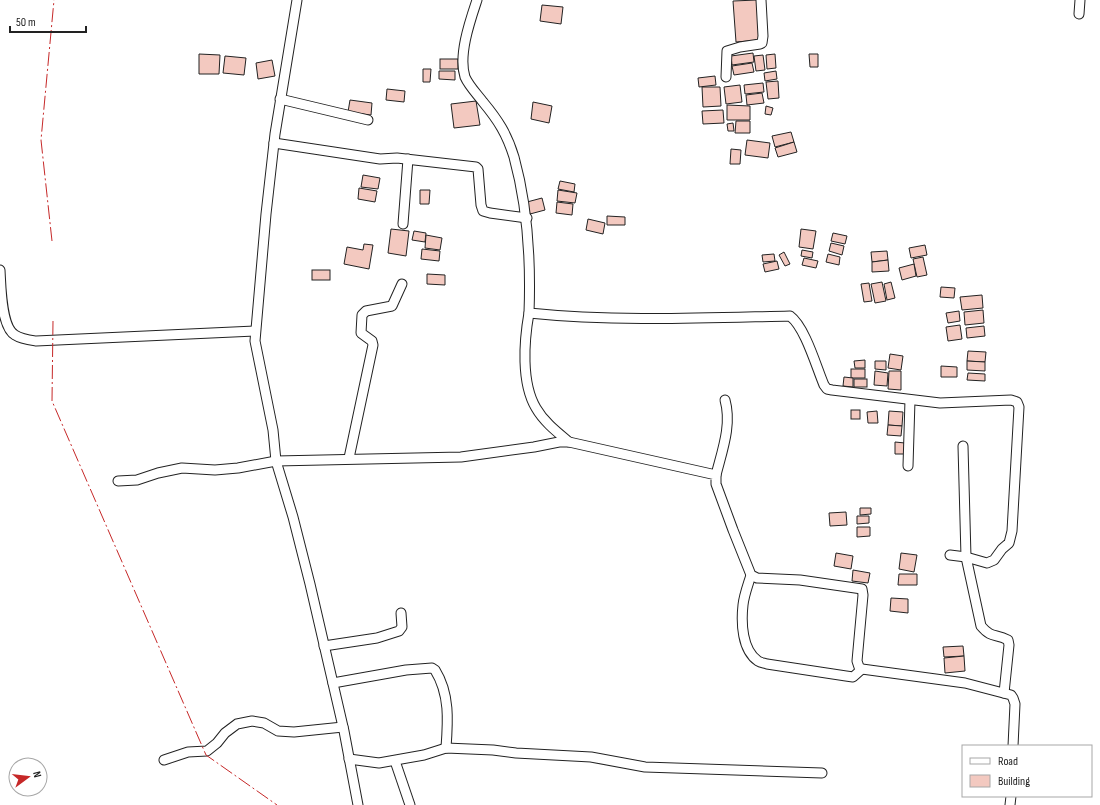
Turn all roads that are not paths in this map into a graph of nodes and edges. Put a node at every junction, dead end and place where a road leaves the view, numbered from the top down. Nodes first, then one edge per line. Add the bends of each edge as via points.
1 (297, 0) edge
2 (477, 0) edge
3 (761, 0) edge
4 (1080, 0) edge
5 (1079, 14) dead end
6 (726, 77) dead end
7 (280, 99) junction
8 (368, 120) dead end
9 (274, 143) junction
10 (408, 159) junction
11 (527, 218) junction
12 (403, 224) dead end
13 (0, 270) edge
14 (402, 284) dead end
15 (529, 313) junction
16 (255, 331) junction
17 (725, 400) dead end
18 (910, 400) junction
19 (569, 442) junction
20 (963, 446) dead end
21 (349, 458) junction
22 (276, 461) junction
23 (908, 466) dead end
24 (716, 475) junction
25 (118, 481) dead end
26 (950, 555) dead end
27 (966, 557) junction
28 (751, 575) junction
29 (401, 613) dead end
30 (324, 646) junction
31 (862, 669) junction
32 (333, 683) junction
33 (1004, 692) junction
34 (343, 727) junction
35 (1013, 745) edge
36 (446, 748) junction
37 (349, 759) junction
38 (164, 760) dead end
39 (395, 761) junction
40 (822, 773) dead end
41 (358, 805) edge
42 (410, 805) edge

1 - 7 street
2 - 11 street via 466,34 465,76 506,134 519,177
3 - 6 street via 762,43 727,51
4 - 5 street
7 - 8 street
7 - 9 street
9 - 10 street via 380,159
9 - 16 street
10 - 11 street via 476,168 483,211
10 - 12 street
11 - 15 street
13 - 16 street via 4,310 9,329 14,335 26,340
14 - 21 street via 392,306 362,314 361,333 372,341 373,346
15 - 18 street via 578,318 790,316 801,328 827,389
15 - 19 street via 526,367 532,400 543,417
16 - 22 street
17 - 24 street via 728,409 727,428
18 - 23 street
18 - 27 street via 940,403 1011,400 1017,402 1019,407 1012,531 1009,543 987,564
19 - 21 street via 462,457
19 - 24 street
20 - 27 street
21 - 22 street
22 - 25 street via 215,470 182,468 137,480
22 - 30 street via 293,517
24 - 28 street via 718,490
26 - 27 street
27 - 33 street via 981,626 991,636 1008,640
28 - 31 street via 757,578 800,580 862,589 857,661
28 - 31 street via 743,604 742,621 745,641 758,661 846,676 853,676
29 - 30 street via 402,627 399,631 377,638
30 - 32 street
31 - 33 street via 965,683
32 - 34 street
32 - 36 street via 432,668 446,696
33 - 35 street via 1011,695 1015,704
34 - 37 street
34 - 38 street via 278,731 264,723 252,721 237,724 207,751 188,752
36 - 39 street
36 - 40 street via 591,757 645,767
37 - 39 street via 379,763
37 - 41 street
39 - 42 street

